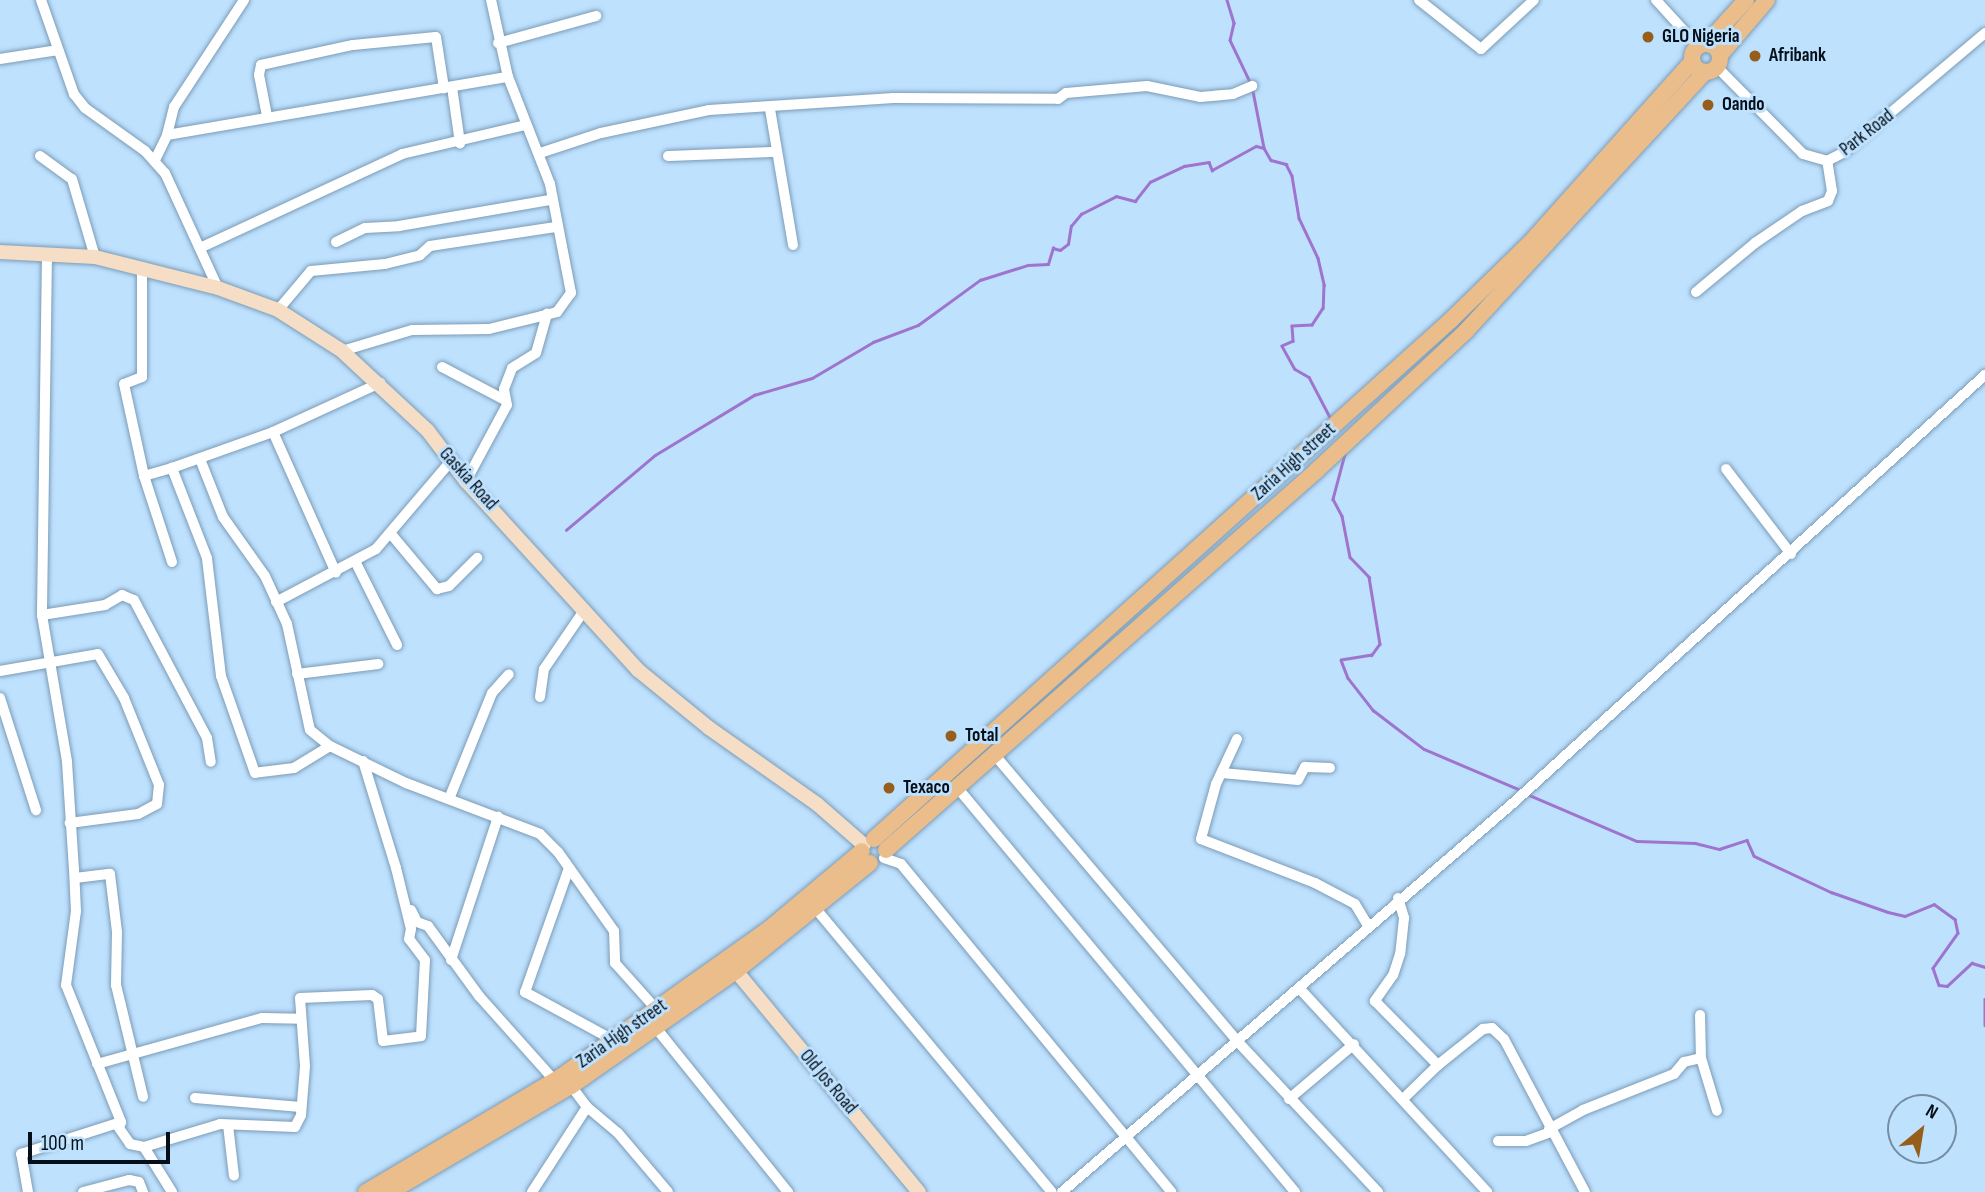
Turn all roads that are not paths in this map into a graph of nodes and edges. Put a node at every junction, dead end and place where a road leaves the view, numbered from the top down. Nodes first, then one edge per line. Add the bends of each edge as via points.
1 (41, 0) edge
2 (244, 0) edge
3 (491, 0) edge
4 (1419, 0) edge
5 (1534, 0) edge
6 (1656, 0) edge
7 (1746, 0) edge
8 (1767, 0) edge
9 (596, 16) dead end
10 (1985, 33) edge
11 (498, 43) junction
12 (1703, 45) junction
13 (58, 50) junction
14 (0, 59) edge
15 (1692, 62) junction
16 (1714, 65) junction
17 (508, 77) junction
18 (1252, 86) dead end
19 (448, 88) junction
20 (770, 109) junction
21 (267, 116) junction
22 (526, 125) junction
23 (167, 135) junction
24 (460, 143) junction
25 (774, 152) junction
26 (540, 153) junction
27 (40, 156) dead end
28 (668, 156) dead end
29 (155, 160) junction
30 (1827, 161) junction
31 (550, 200) junction
32 (555, 227) junction
33 (336, 242) dead end
34 (793, 245) dead end
35 (202, 247) junction
36 (0, 252) edge
37 (47, 254) junction
38 (94, 257) junction
39 (142, 267) junction
40 (218, 288) junction
41 (1696, 292) dead end
42 (278, 310) junction
43 (547, 314) junction
44 (342, 351) junction
45 (442, 367) dead end
46 (1985, 374) edge
47 (380, 383) junction
48 (503, 399) junction
49 (273, 432) junction
50 (200, 459) junction
51 (450, 462) junction
52 (172, 468) junction
53 (1726, 469) dead end
54 (144, 475) junction
55 (466, 481) junction
56 (391, 534) junction
57 (1791, 554) junction
58 (477, 558) dead end
59 (355, 561) junction
60 (172, 562) dead end
61 (336, 573) junction
62 (276, 602) junction
63 (583, 612) junction
64 (41, 615) junction
65 (397, 646) dead end
66 (47, 663) junction
67 (378, 664) dead end
68 (0, 671) edge
69 (297, 674) junction
70 (509, 674) dead end
71 (540, 697) dead end
72 (0, 698) edge
73 (1237, 739) dead end
74 (330, 746) junction
75 (993, 752) junction
76 (363, 761) junction
77 (211, 762) dead end
78 (1330, 768) dead end
79 (1222, 772) junction
80 (956, 785) junction
81 (449, 799) junction
82 (36, 810) dead end
83 (498, 817) junction
84 (71, 823) junction
85 (873, 851) junction
86 (569, 868) junction
87 (75, 878) junction
88 (401, 887) junction
89 (1398, 898) junction
90 (816, 909) junction
91 (1368, 926) junction
92 (451, 960) junction
93 (736, 971) junction
94 (1300, 989) junction
95 (657, 1010) junction
96 (1700, 1015) dead end
97 (301, 1019) junction
98 (656, 1028) junction
99 (613, 1040) junction
100 (1239, 1042) junction
101 (1354, 1044) junction
102 (132, 1055) junction
103 (1701, 1058) junction
104 (97, 1064) junction
105 (1438, 1065) junction
106 (1197, 1077) junction
107 (555, 1080) junction
108 (571, 1087) junction
109 (143, 1097) dead end
110 (195, 1098) dead end
111 (1289, 1099) junction
112 (1403, 1099) junction
113 (302, 1107) junction
114 (587, 1107) junction
115 (1717, 1111) dead end
116 (121, 1122) junction
117 (228, 1125) junction
118 (1550, 1131) junction
119 (1125, 1138) junction
120 (1498, 1141) dead end
121 (145, 1147) junction
122 (234, 1176) dead end
123 (539, 1189) edge
124 (29, 1192) edge
125 (83, 1192) edge
126 (143, 1192) edge
127 (172, 1192) edge
128 (366, 1192) edge
129 (390, 1192) edge
130 (668, 1192) edge
131 (788, 1192) edge
132 (919, 1192) edge
133 (1052, 1192) edge
134 (1062, 1192) edge
135 (1171, 1192) edge
136 (1295, 1192) edge
137 (1378, 1192) edge
138 (1487, 1192) edge
139 (1585, 1192) edge

1 - 13 street
2 - 23 street via 174,107
3 - 11 street
4 - 5 street via 1481,49
6 - 12 street
7 - 12 main road
8 - 16 main road, Zaria High street
9 - 11 street
10 - 30 street, Park Road via 1843,153
11 - 17 street
12 - 15 main road
12 - 16 main road
13 - 14 street
13 - 29 street via 85,108
15 - 16 main road
15 - 85 main road, Zaria High street via 1529,244
16 - 30 street, Park Road via 1803,154
16 - 75 main road, Zaria High street via 1562,232 1380,412
17 - 19 street
17 - 22 street
18 - 20 street via 1233,94 1200,97 1147,86 1066,93 1058,99 894,99
19 - 21 street
19 - 21 street via 436,37 353,45 261,65
19 - 24 street
20 - 25 street
20 - 26 street via 675,115
21 - 23 street
22 - 24 street
22 - 26 street
23 - 29 street
24 - 35 street via 402,154
25 - 28 street
25 - 34 street
26 - 31 street
27 - 38 street via 64,171 77,189
29 - 35 street
30 - 41 street via 1832,191 1828,201 1802,211 1755,243
31 - 32 street
31 - 33 street via 463,217 365,228
32 - 42 street via 430,246 420,254 384,264 311,271
32 - 43 street via 571,293 557,312
35 - 40 street
36 - 37 main road, Gaskia Road
37 - 38 main road, Gaskia Road
37 - 64 street
38 - 39 main road, Gaskia Road
39 - 40 main road, Gaskia Road
39 - 54 street via 142,377 124,384
40 - 42 main road, Gaskia Road
42 - 44 main road, Gaskia Road
43 - 44 street via 489,329 412,330
43 - 48 street via 536,353 512,368
44 - 47 main road, Gaskia Road
45 - 48 street
46 - 57 street
47 - 49 street
47 - 51 main road, Gaskia Road via 428,431
48 - 55 street via 506,408
49 - 50 street
49 - 61 street
50 - 52 street
50 - 62 street via 223,517 265,576
51 - 55 main road, Gaskia Road
51 - 56 street
52 - 54 street
52 - 74 street via 207,558 221,677 255,773 294,768
53 - 57 street
54 - 60 street
55 - 63 main road, Gaskia Road
56 - 58 street via 437,589 449,586
56 - 59 street
57 - 89 street via 1512,804
59 - 61 street
59 - 65 street
61 - 62 street
62 - 69 street via 287,624
63 - 71 street via 544,669
63 - 85 main road, Gaskia Road via 667,695 817,804
64 - 66 street
64 - 77 street via 105,605 122,595 134,600 207,738
66 - 68 street
66 - 84 street via 65,752
66 - 84 street via 98,654 103,659 159,785 157,804 150,811
67 - 69 street
69 - 74 street via 310,730
70 - 81 street via 492,693
72 - 82 street
73 - 79 street
74 - 76 street
75 - 80 main road, Zaria High street
75 - 100 street
76 - 81 street
76 - 88 street
78 - 79 street via 1305,767 1298,780
79 - 91 street via 1201,839 1315,883 1355,904
80 - 85 main road, Zaria High street
80 - 106 street
81 - 83 street
83 - 86 street via 540,834
83 - 92 street
84 - 87 street
85 - 90 main road, Zaria High street
85 - 95 main road, Zaria High street
85 - 119 street via 901,864
86 - 95 street via 616,936 615,963
86 - 99 street via 525,980 525,992
87 - 102 street via 110,874 117,932 113,967
87 - 104 street via 76,911 66,985
88 - 92 street via 416,922 428,926
88 - 97 street via 409,939 425,960 421,1036 383,1041 378,999 372,995 300,998
89 - 91 street
89 - 105 street via 1404,918 1400,954 1393,975 1375,1000
90 - 93 main road, Zaria High street
90 - 133 street
91 - 94 street
92 - 107 street
93 - 98 main road, Zaria High street
93 - 132 main road, Old Jos Road
94 - 100 street
94 - 101 street
95 - 99 main road, Zaria High street
96 - 103 street
97 - 102 street via 262,1018
97 - 113 street
98 - 108 main road, Zaria High street
98 - 131 street
99 - 107 main road, Zaria High street
100 - 106 street
100 - 111 street
101 - 111 street
101 - 112 street
102 - 104 street
102 - 109 street
103 - 115 street
103 - 118 street via 1684,1062 1674,1074 1583,1110
104 - 116 street
105 - 112 street
105 - 118 street via 1483,1029 1492,1028 1504,1040
106 - 119 street
106 - 136 street
107 - 128 main road, Zaria High street
108 - 114 street
108 - 129 main road, Zaria High street
110 - 113 street
111 - 137 street
112 - 138 street
113 - 117 street via 290,1130
114 - 123 street
114 - 130 street via 618,1133
116 - 121 street via 119,1128 130,1144
116 - 124 street via 21,1154
117 - 121 street via 204,1127
117 - 122 street
118 - 120 street via 1526,1141
118 - 139 street
119 - 134 street
119 - 135 street
121 - 127 street
125 - 126 street via 129,1180 139,1182

